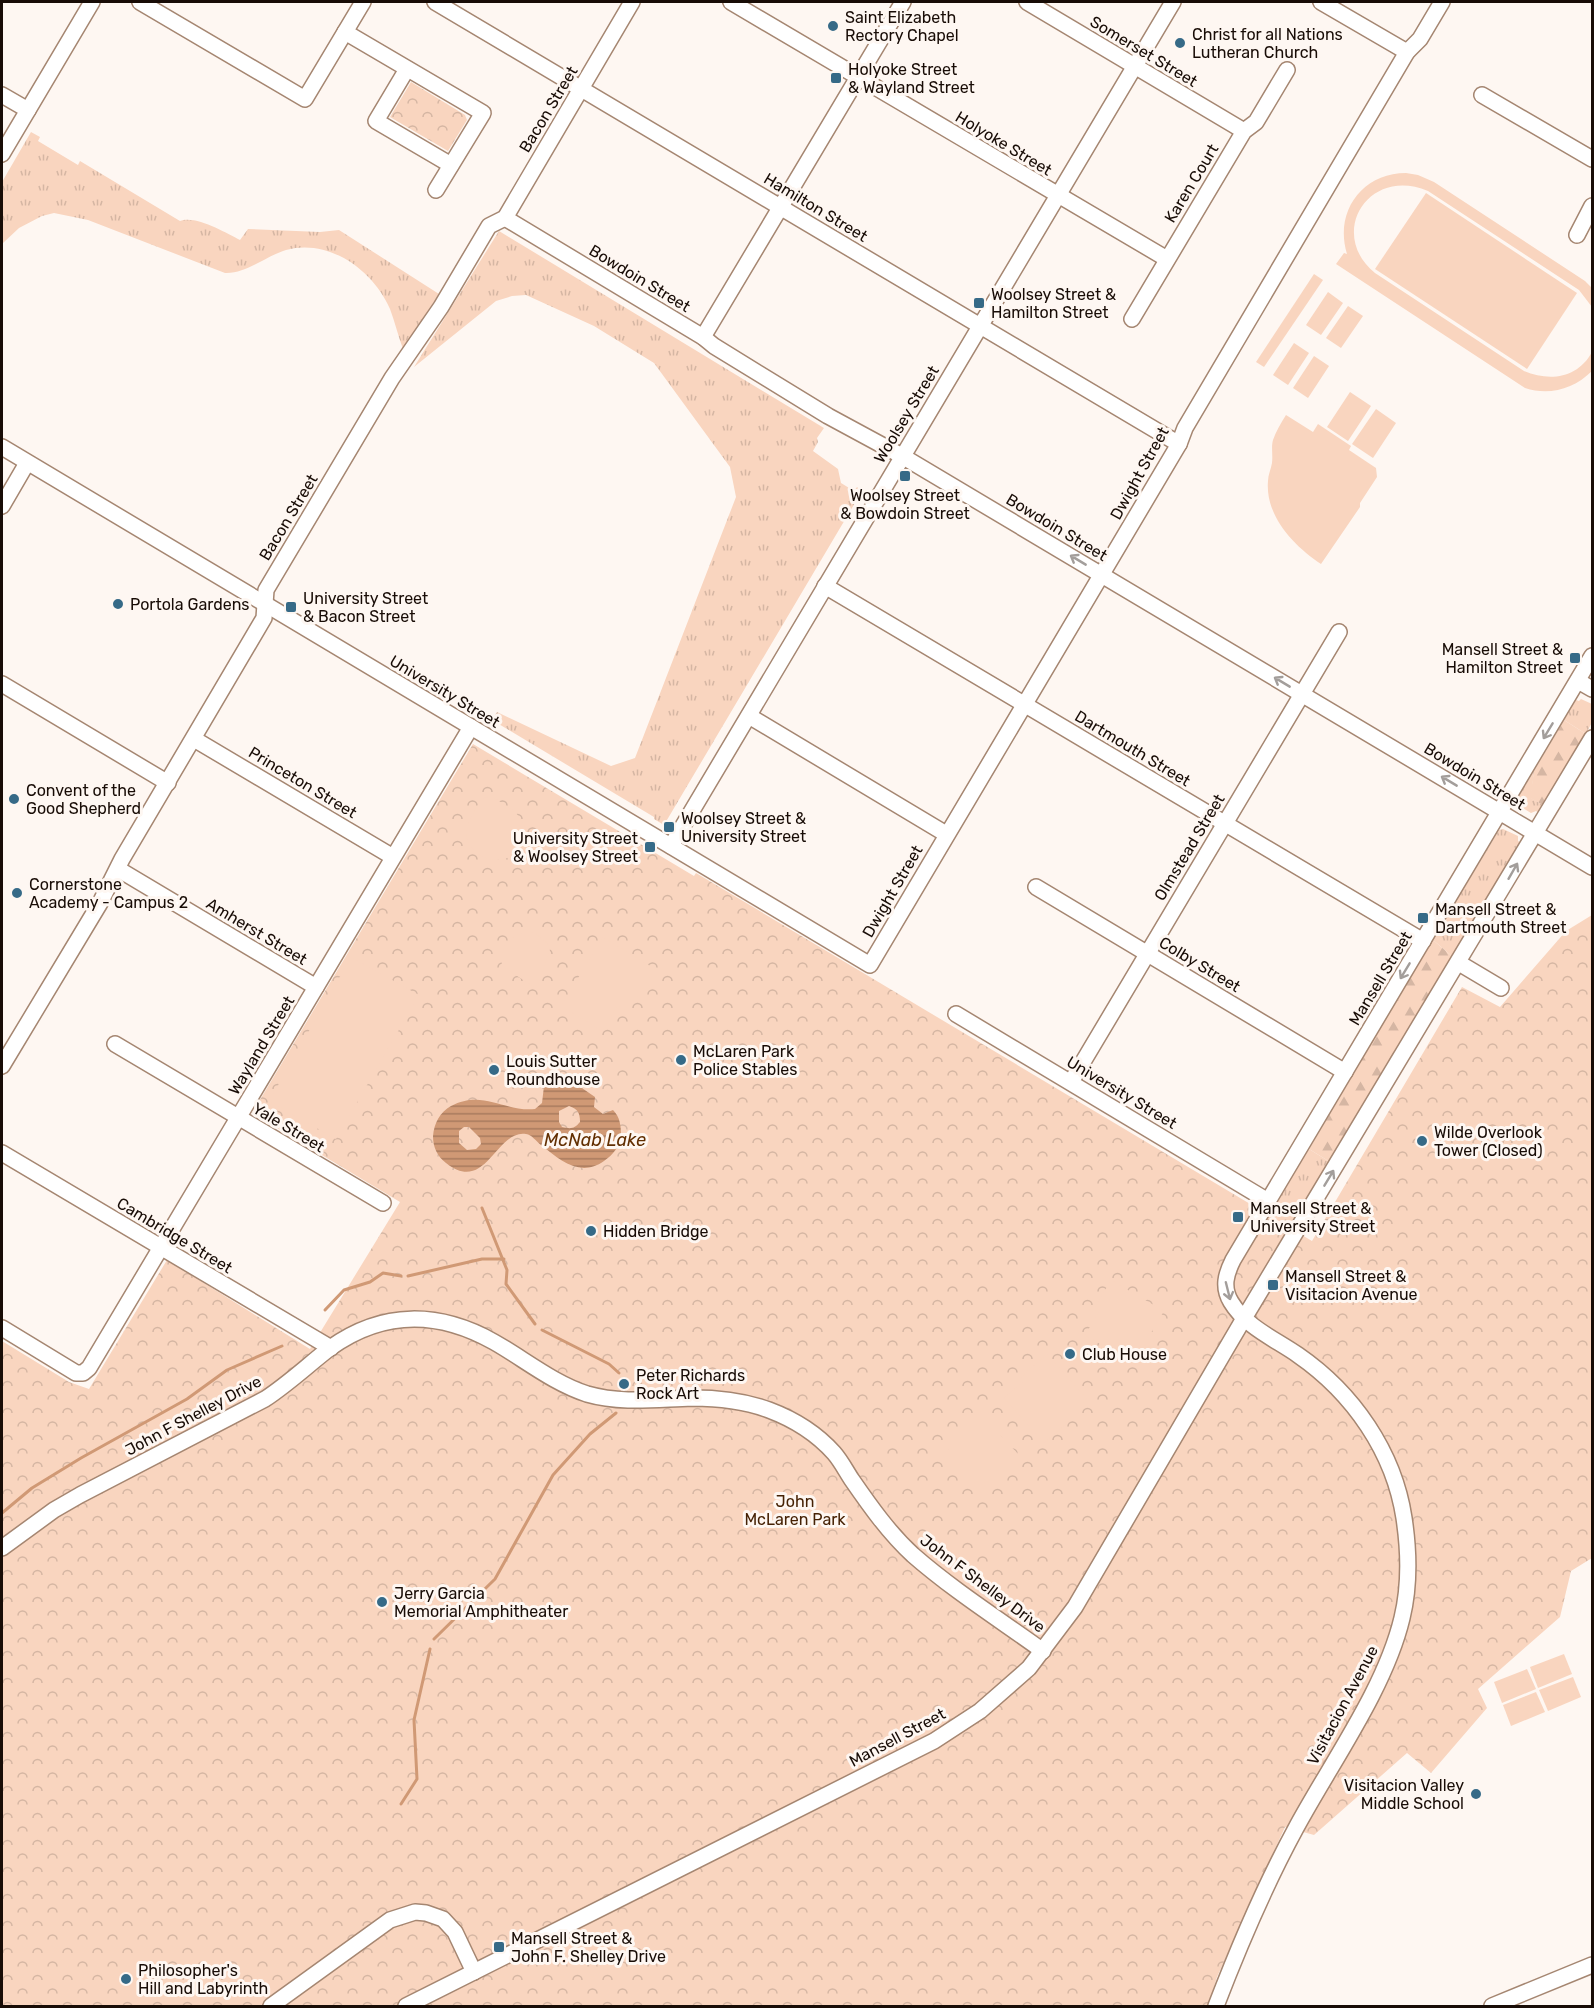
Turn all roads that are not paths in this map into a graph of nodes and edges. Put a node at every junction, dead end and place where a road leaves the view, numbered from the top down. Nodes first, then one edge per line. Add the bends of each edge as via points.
1 (92, 2) edge
2 (140, 2) edge
3 (363, 2) edge
4 (435, 2) edge
5 (632, 2) edge
6 (731, 2) edge
7 (903, 2) edge
8 (1027, 2) edge
9 (1173, 2) edge
10 (1321, 2) edge
11 (1442, 2) edge
12 (345, 32) junction
13 (1407, 52) junction
14 (1135, 66) junction
15 (407, 69) junction
16 (1287, 70) dead end
17 (858, 77) junction
18 (581, 88) junction
19 (2, 95) edge
20 (1482, 95) dead end
21 (28, 110) junction
22 (1244, 131) junction
23 (2, 154) edge
24 (1593, 159) edge
25 (451, 165) junction
26 (436, 190) dead end
27 (1057, 195) junction
28 (1593, 206) edge
29 (780, 207) junction
30 (505, 218) junction
31 (1576, 234) dead end
32 (1167, 259) junction
33 (1132, 319) dead end
34 (980, 326) junction
35 (703, 337) junction
36 (1179, 444) junction
37 (2, 447) edge
38 (902, 456) junction
39 (27, 463) junction
40 (2, 506) edge
41 (1102, 575) junction
42 (825, 586) junction
43 (265, 604) junction
44 (1339, 632) dead end
45 (1593, 656) edge
46 (1578, 681) junction
47 (2, 684) edge
48 (1593, 689) edge
49 (1301, 693) junction
50 (1024, 705) junction
51 (749, 716) junction
52 (471, 728) junction
53 (1593, 738) edge
54 (194, 739) junction
55 (168, 783) junction
56 (1500, 811) junction
57 (1224, 823) junction
58 (1535, 833) junction
59 (946, 834) junction
60 (671, 846) junction
61 (393, 857) junction
62 (1593, 867) edge
63 (118, 869) junction
64 (1036, 887) dead end
65 (1423, 941) junction
66 (1147, 953) junction
67 (1459, 963) junction
68 (870, 965) joint
69 (316, 987) junction
70 (1501, 988) dead end
71 (956, 1014) dead end
72 (114, 1044) dead end
73 (2, 1066) edge
74 (1345, 1072) junction
75 (1071, 1082) junction
76 (238, 1118) junction
77 (2, 1152) edge
78 (1268, 1201) junction
79 (383, 1203) dead end
80 (162, 1248) junction
81 (1244, 1320) junction
82 (2, 1329) edge
83 (331, 1348) junction
84 (2, 1548) edge
85 (1042, 1651) junction
86 (1593, 1965) edge
87 (474, 1972) junction
88 (271, 2007) edge
89 (406, 2007) edge
90 (1216, 2007) edge
91 (1492, 2007) edge

1 - 21 street
2 - 12 street via 305,99
3 - 12 street
4 - 18 street, Hamilton Street
5 - 18 street, Bacon Street
6 - 17 street, Holyoke Street
7 - 17 street
8 - 14 street, Somerset Street
9 - 14 street, Woolsey Street
10 - 13 street
11 - 13 street, Dwight Street via 1420,39
12 - 15 street
13 - 36 street, Dwight Street
14 - 22 street, Somerset Street
14 - 27 street, Woolsey Street
15 - 25 street via 376,121
15 - 25 street via 483,113
16 - 22 street, Karen Court via 1256,122
17 - 27 street, Holyoke Street
17 - 29 street
18 - 29 street, Hamilton Street
18 - 30 street, Bacon Street
19 - 21 street
20 - 24 street
21 - 23 street
22 - 32 street, Karen Court
25 - 26 street
27 - 32 street, Holyoke Street
27 - 34 street, Woolsey Street
28 - 31 street
29 - 34 street, Hamilton Street
29 - 35 street
30 - 35 street, Bowdoin Street
30 - 43 street, Bacon Street via 489,226 441,307 392,378 266,590
32 - 33 street, Karen Court
34 - 36 street, Hamilton Street
34 - 38 street, Woolsey Street
35 - 38 street, Bowdoin Street via 828,416
36 - 41 street, Dwight Street
37 - 39 street, University Street
41 -> 38 street, Bowdoin Street
38 - 42 street, Woolsey Street
39 - 40 street
39 - 43 street, University Street
49 -> 41 street, Bowdoin Street
41 - 50 street, Dwight Street
42 - 50 street, Dartmouth Street
42 - 51 street, Woolsey Street
43 - 52 street, University Street
43 - 54 street, Bacon Street via 264,618
44 - 49 street, Olmstead Street
45 - 46 street, Mansell Street
46 - 48 street
46 -> 56 street, Mansell Street
47 - 55 street
56 -> 49 street, Bowdoin Street
49 - 57 street, Olmstead Street
50 - 57 street, Dartmouth Street
50 - 59 street, Dwight Street
51 - 59 street
51 - 60 street, Woolsey Street
52 - 60 street, University Street
52 - 61 street, Wayland Street
53 - 58 street, Mansell Street
54 - 55 street, Bacon Street
54 - 61 street, Princeton Street
55 - 63 street, Bacon Street
56 - 58 street, Bowdoin Street
56 - 65 street, Mansell Street
57 - 65 street, Dartmouth Street
57 - 66 street, Olmstead Street
58 - 62 street, Bowdoin Street
67 -> 58 street, Mansell Street
59 - 68 street, Dwight Street
60 - 68 street, University Street
61 - 69 street, Wayland Street
63 - 69 street, Amherst Street
63 - 73 street, Bacon Street
64 - 66 street, Colby Street
65 -> 74 street, Mansell Street
66 - 74 street, Colby Street
66 - 75 street, Olmstead Street
67 - 70 street
81 -> 67 street, Mansell Street
69 - 76 street, Wayland Street
71 - 75 street, University Street
72 - 76 street, Yale Street
74 - 78 street, Mansell Street
75 - 78 street, University Street
76 - 79 street, Yale Street
76 - 80 street, Wayland Street
77 - 80 street, Cambridge Street
78 -> 81 street, Mansell Street via 1226,1276 1227,1294
80 - 82 street, Wayland Street via 83,1373 76,1373
80 - 83 street, Cambridge Street
81 - 85 street, Mansell Street via 1075,1607
81 - 90 street, Visitacion Avenue via 1316,1368 1368,1425 1400,1498 1408,1576 1402,1617 1387,1661 1285,1849
83 - 84 street, John F Shelley Drive via 265,1399 54,1510
83 - 85 street, John F Shelley Drive via 382,1323 429,1318 481,1335 586,1394 624,1401 714,1399 770,1411 804,1428 834,1453 875,1512 913,1555
85 - 87 street, Mansell Street via 980,1711 934,1741
86 - 91 street
87 - 88 street via 455,1932 442,1919 415,1912 390,1920
87 - 89 street, Mansell Street

